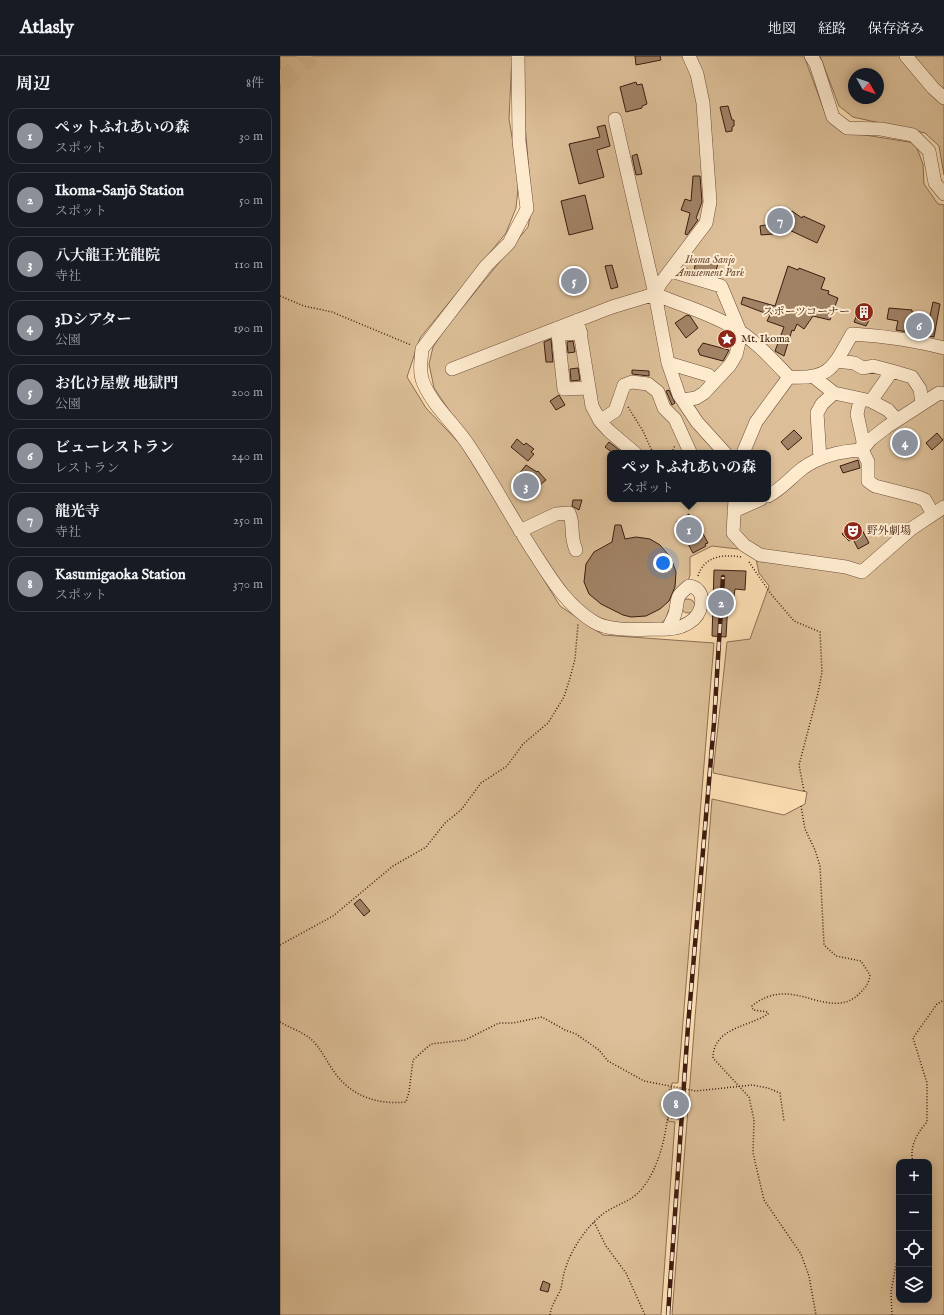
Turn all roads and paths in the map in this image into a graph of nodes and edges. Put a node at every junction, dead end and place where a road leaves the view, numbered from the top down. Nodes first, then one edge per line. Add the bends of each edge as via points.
1 (518, 56) edge
2 (689, 56) edge
3 (811, 56) edge
4 (906, 56) edge
5 (944, 98) edge
6 (615, 119) dead end
7 (944, 194) edge
8 (671, 271) junction
9 (655, 294) junction
10 (280, 296) edge
11 (579, 326) junction
12 (741, 334) junction
13 (944, 348) edge
14 (422, 349) junction
15 (836, 361) junction
16 (668, 363) junction
17 (452, 369) dead end
18 (892, 371) junction
19 (789, 377) junction
20 (814, 377) junction
21 (715, 381) junction
22 (589, 388) junction
23 (834, 393) junction
24 (944, 394) edge
25 (683, 400) junction
26 (865, 401) junction
27 (922, 403) junction
28 (628, 406) dead end
29 (898, 420) junction
30 (600, 421) junction
31 (631, 450) edge
32 (652, 450) edge
33 (689, 450) edge
34 (722, 450) edge
35 (744, 450) edge
36 (862, 450) junction
37 (820, 459) junction
38 (771, 494) edge
39 (748, 502) edge
40 (735, 505) edge
41 (939, 510) edge
42 (520, 532) junction
43 (576, 550) dead end
44 (743, 558) dead end
45 (747, 558) dead end
46 (694, 587) junction
47 (580, 611) junction
48 (668, 630) junction
49 (804, 791) dead end
50 (801, 806) dead end
51 (280, 945) edge
52 (944, 1000) edge
53 (280, 1022) edge
54 (670, 1087) junction
55 (741, 1087) junction
56 (784, 1121) dead end
57 (912, 1159) edge
58 (594, 1222) junction
59 (896, 1265) edge
60 (550, 1315) edge
61 (645, 1315) edge
62 (816, 1315) edge
63 (892, 1315) edge

1 - 14 street via 519,141 527,210 509,243 486,266
2 - 8 street via 698,74 703,103 710,202 706,223
3 - 7 street via 833,117 847,128 881,129 913,135 929,151 935,183
4 - 5 street
6 - 9 street
8 - 9 street
8 - 12 street via 721,286
9 - 11 street
9 - 12 street via 715,317
9 - 16 street
10 - 14 path via 304,306 332,312
11 - 17 street
11 - 22 street
11 - 22 street via 558,334 564,389
12 - 19 street via 771,357
12 - 21 street via 736,355
13 - 15 street via 923,342 852,334
14 - 42 street via 423,382 434,402 469,445
15 - 18 street via 854,363 863,368 873,366
15 - 20 street via 827,372
16 - 21 street via 708,375
16 - 25 street
18 - 26 street
18 - 27 street via 912,377 920,389
19 - 20 street
19 - 35 street via 756,422
20 - 23 street
21 - 25 street via 696,398
22 - 30 street via 592,406
23 - 26 street
23 - 37 street via 816,413
24 - 27 street via 938,393
25 - 34 street via 697,422
26 - 29 street via 888,410
26 - 36 street via 857,414 863,441
27 - 29 street
28 - 32 path
29 - 36 street via 871,439
30 - 31 street
30 - 33 street via 615,411 624,385 632,382 648,384 658,392 664,408 675,419
36 - 37 street via 846,451
36 - 41 street via 868,462 868,481 875,486 918,496
37 - 38 street via 802,469
39 - 40 street
40 - 41 street via 733,533 744,545 760,555 846,567 862,572 911,529
42 - 43 street via 556,514 569,513 573,521 571,532
42 - 47 street via 563,596
44 - 46 path via 717,556 700,567
45 - 49 path via 760,580 794,621 820,632 822,672 800,765
46 - 48 street via 689,586 679,594
46 - 48 street via 702,598 701,609 685,625
47 - 48 street via 595,623 608,627
47 - 51 path via 575,659 570,678 564,697 548,723 523,744 507,766 481,783 461,810 445,823 426,847 393,866 333,916
50 - 55 path via 805,829 820,866 824,945 836,956 861,961 870,975 869,983 855,999 842,1003 824,1004 786,994 768,997 752,1006 753,1010 768,1014 736,1027 713,1048 713,1058
52 - 57 path via 936,1004 913,1038 927,1083 927,1122 918,1132 911,1154
53 - 54 path via 312,1040 335,1074 350,1090 370,1099 406,1102 414,1060 431,1044 465,1040 499,1023 542,1017 576,1034 599,1050 608,1061 628,1073
54 - 55 path via 696,1091
54 - 58 path via 670,1102 662,1145 648,1180 636,1195
55 - 56 path via 752,1085 780,1093
55 - 62 path via 749,1097 754,1120 753,1153 764,1200 801,1254 809,1276
58 - 60 path via 570,1255 560,1293 553,1302
58 - 61 path via 606,1246 626,1273
59 - 63 path via 891,1292

